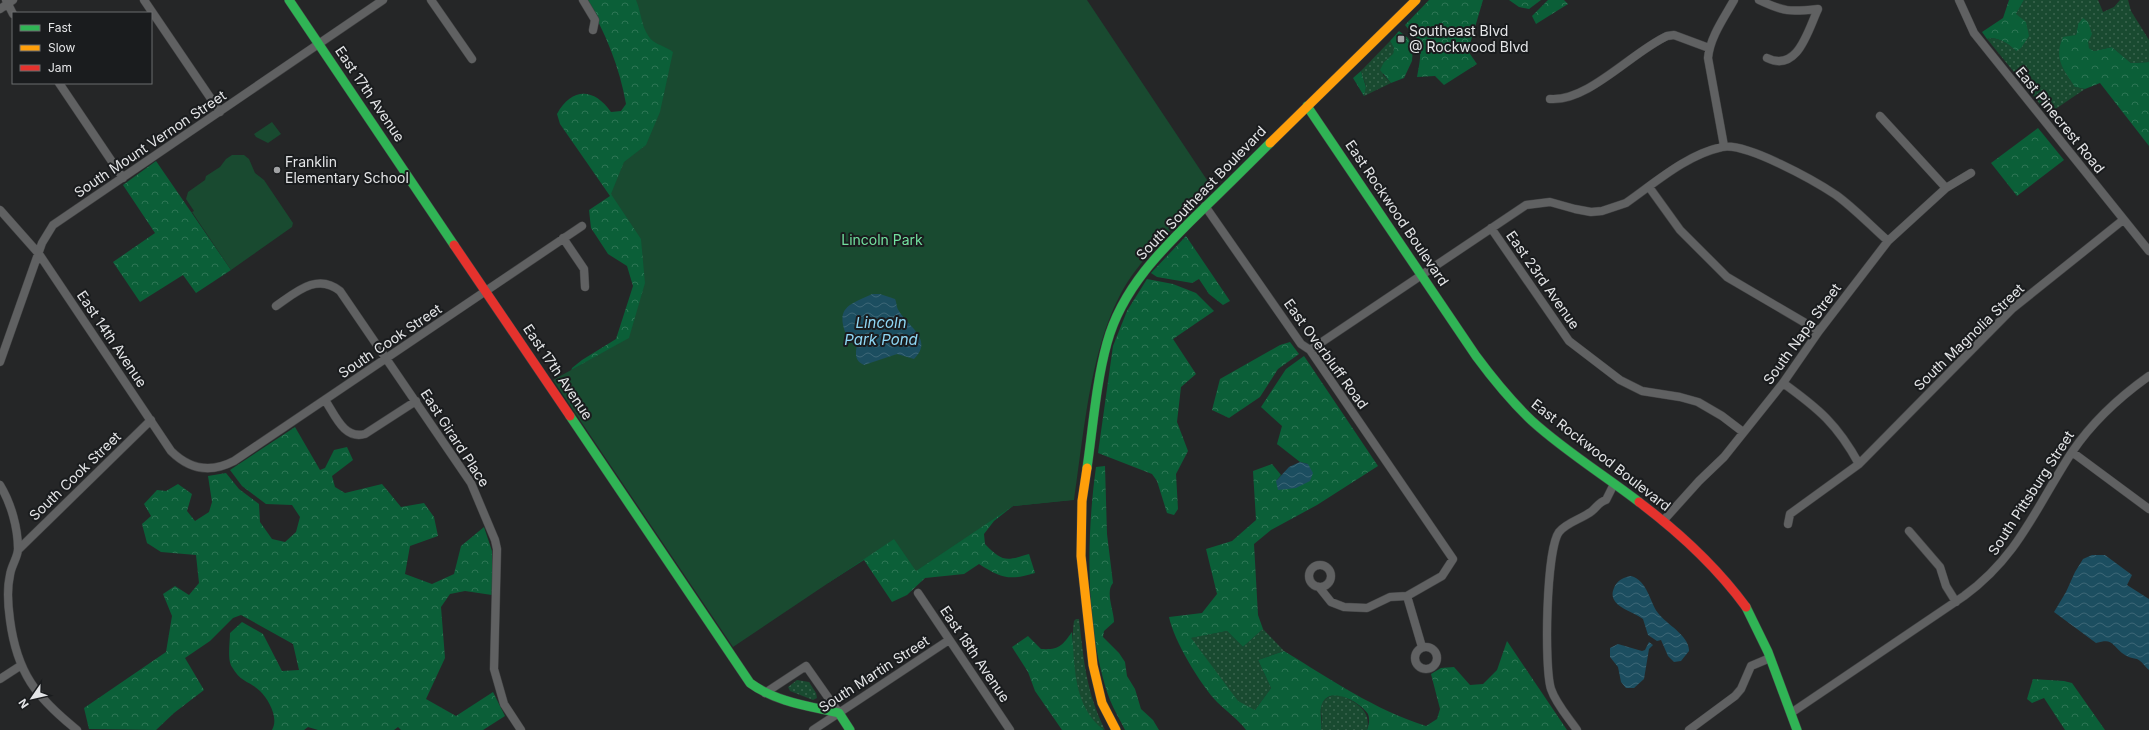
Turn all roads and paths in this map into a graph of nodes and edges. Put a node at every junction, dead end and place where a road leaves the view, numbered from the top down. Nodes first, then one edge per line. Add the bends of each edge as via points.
1 (144, 0) edge
2 (290, 0) edge
3 (383, 0) edge
4 (431, 0) edge
5 (583, 0) edge
6 (1416, 0) edge
7 (1734, 0) edge
8 (1759, 0) edge
9 (1959, 0) edge
10 (9, 1) edge
11 (0, 9) edge
12 (12, 12) edge
13 (593, 30) dead end
14 (319, 43) junction
15 (1709, 48) junction
16 (1767, 58) dead end
17 (472, 59) dead end
18 (60, 84) edge
19 (1550, 99) dead end
20 (1307, 106) junction
21 (220, 112) junction
22 (1880, 116) dead end
23 (1724, 146) junction
24 (1971, 173) dead end
25 (123, 178) junction
26 (1649, 187) junction
27 (1946, 188) junction
28 (1205, 206) junction
29 (0, 210) edge
30 (2123, 220) junction
31 (582, 226) dead end
32 (1490, 228) junction
33 (563, 238) junction
34 (1888, 241) junction
35 (2149, 252) edge
36 (39, 254) junction
37 (1421, 274) junction
38 (585, 287) dead end
39 (486, 291) junction
40 (276, 306) dead end
41 (1819, 331) junction
42 (1310, 350) junction
43 (386, 359) junction
44 (0, 362) edge
45 (2149, 376) edge
46 (1783, 383) junction
47 (325, 400) junction
48 (416, 401) junction
49 (151, 420) junction
50 (1743, 432) junction
51 (2072, 452) junction
52 (1859, 464) junction
53 (209, 469) joint
54 (0, 485) edge
55 (1612, 488) junction
56 (2149, 509) edge
57 (1663, 522) junction
58 (1788, 524) dead end
59 (1909, 531) dead end
60 (18, 550) junction
61 (1319, 587) dead end
62 (918, 594) dead end
63 (1407, 596) junction
64 (1956, 602) junction
65 (949, 640) junction
66 (1422, 647) dead end
67 (1770, 658) junction
68 (20, 666) junction
69 (0, 679) edge
70 (765, 693) junction
71 (838, 713) junction
72 (1791, 713) junction
73 (76, 730) edge
74 (521, 730) edge
75 (813, 730) edge
76 (850, 730) edge
77 (1010, 730) edge
78 (1116, 730) edge
79 (1577, 730) edge
80 (1689, 730) edge
81 (1797, 730) edge

1 - 21 street
2 - 14 street, East 17th Avenue
3 - 14 street, South Mount Vernon Street
4 - 17 street
5 - 13 street via 594,20
6 - 20 street, South Southeast Boulevard
7 - 15 street
8 - 16 street via 1779,10 1791,12 1818,9 1798,52 1791,59 1782,62
9 - 30 street, East Pinecrest Road via 1974,33
10 - 11 street
10 - 12 street
14 - 21 street, South Mount Vernon Street
14 - 39 street, East 17th Avenue
15 - 19 street via 1674,35 1667,36 1578,95 1560,100
15 - 23 street via 1709,68
18 - 25 street
20 - 28 street, South Southeast Boulevard
20 - 37 street, East Rockwood Boulevard
21 - 25 street, South Mount Vernon Street
22 - 27 street
23 - 26 street via 1691,158
23 - 34 street via 1747,150 1772,160 1836,195
24 - 27 street, South Napa Street
25 - 36 street, South Mount Vernon Street via 53,225
26 - 32 street via 1626,203 1602,211 1575,209 1550,202 1526,205
26 - 41 street via 1680,230 1727,277
27 - 34 street, South Napa Street
28 - 42 street, East Overbluff Road via 1301,344
28 - 78 street, South Southeast Boulevard via 1140,275 1115,321 1099,382 1082,501 1081,556 1093,665 1102,703
29 - 36 street, East 14th Avenue
30 - 35 street, East Pinecrest Road
30 - 52 street, South Magnolia Street via 2012,309
31 - 33 street, South Cook Street
32 - 37 street
32 - 50 street, East 23rd Avenue via 1569,340 1620,380 1642,391 1698,402
33 - 38 street via 584,270
33 - 39 street, South Cook Street
34 - 41 street, South Napa Street
36 - 44 street, South Mount Vernon Street
36 - 49 street, East 14th Avenue
37 - 42 street
37 - 55 street, East Rockwood Boulevard via 1476,356 1506,395 1542,430
39 - 43 street, South Cook Street
39 - 70 street, East 17th Avenue via 746,676 755,688
40 - 43 street, East Girard Place via 304,287 313,284 322,283 335,288 344,297
41 - 46 street, South Napa Street
42 - 63 street, East Overbluff Road via 1453,559 1442,576
43 - 47 street, South Cook Street
43 - 48 street, East Girard Place
45 - 51 street, South Pittsburg Street via 2110,406
46 - 50 street, South Napa Street
46 - 52 street via 1825,415 1846,440
47 - 48 street via 344,428 354,436 365,434
47 - 53 street, South Cook Street via 234,461
48 - 74 street, East Girard Place via 471,483 495,540 498,560 494,669 504,704
49 - 53 street, East 14th Avenue via 171,451 181,461 194,467
49 - 60 street, South Cook Street
50 - 57 street, South Napa Street via 1724,457
51 - 56 street
51 - 64 street, South Pittsburg Street via 2016,544 1984,580
52 - 58 street, South Magnolia Street via 1790,514
54 - 60 street via 8,498 14,519
55 - 57 street, East Rockwood Boulevard
55 - 79 street via 1605,491 1601,501 1590,513 1558,533 1549,584 1547,618 1550,687 1555,700
57 - 67 street, East Rockwood Boulevard via 1689,542 1736,595 1753,620
59 - 64 street via 1940,567 1946,586
60 - 68 street via 9,575 8,610
61 - 63 street via 1331,602 1344,607 1367,608 1390,596
62 - 65 street, East 18th Avenue
63 - 66 street
64 - 72 street, South Pittsburg Street
65 - 71 street, South Martin Street
65 - 77 street, East 18th Avenue
67 - 72 street, East Rockwood Boulevard
67 - 80 street via 1751,666 1735,696
68 - 69 street
68 - 73 street via 36,692 56,714
70 - 71 street, East 17th Avenue
70 - 71 street via 806,666
71 - 75 street, South Martin Street
71 - 76 street
72 - 81 street, East Rockwood Boulevard

